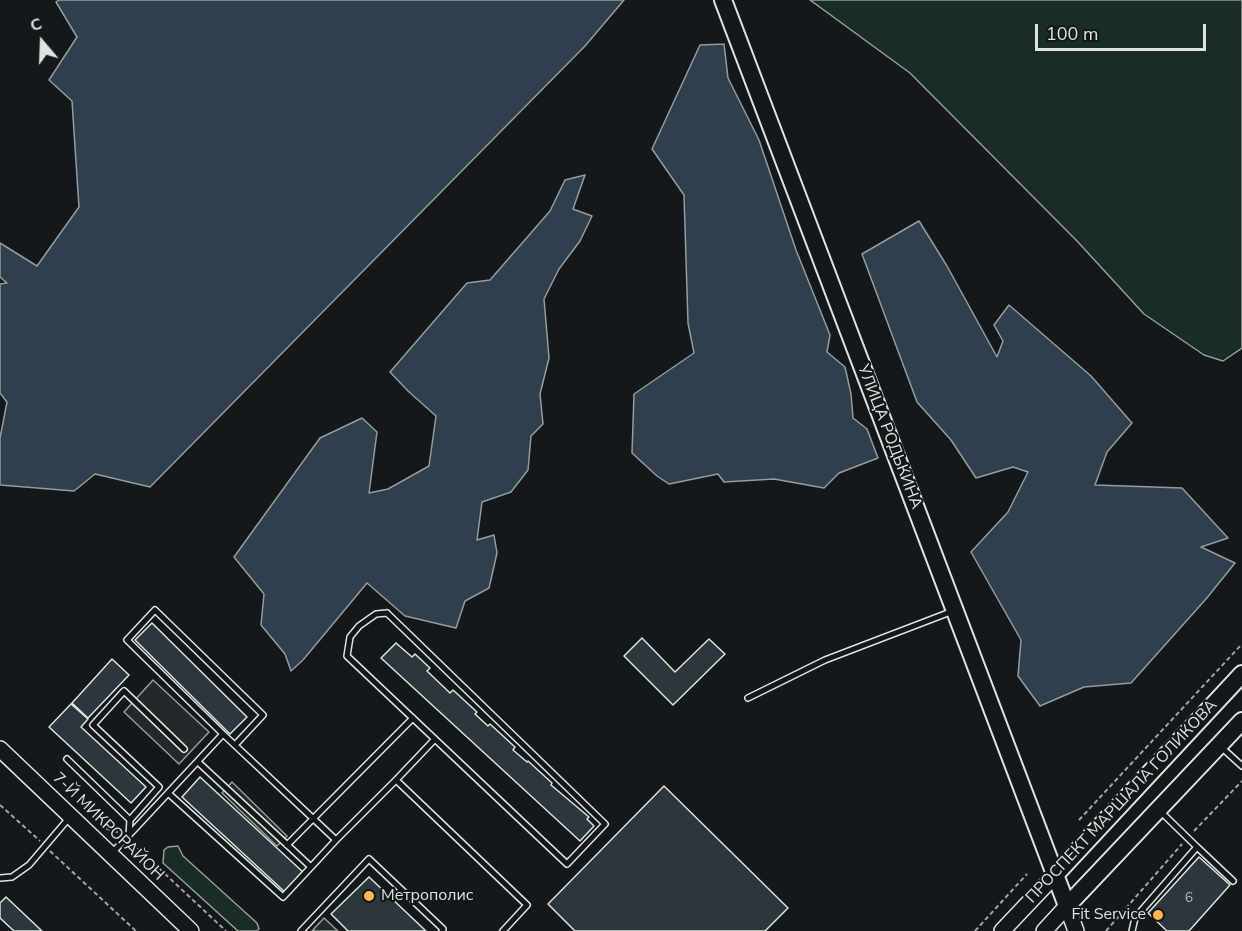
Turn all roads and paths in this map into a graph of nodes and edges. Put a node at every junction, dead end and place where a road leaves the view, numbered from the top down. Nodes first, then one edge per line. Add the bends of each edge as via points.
1 (723, 0) edge
2 (955, 610) junction
3 (1242, 644) edge
4 (1242, 674) edge
5 (748, 698) dead end
6 (412, 718) junction
7 (1242, 721) edge
8 (223, 734) junction
9 (435, 739) junction
10 (235, 745) junction
11 (1219, 746) junction
12 (0, 749) edge
13 (184, 749) dead end
14 (67, 759) dead end
15 (198, 762) junction
16 (1242, 766) edge
17 (396, 780) junction
18 (1242, 782) edge
19 (168, 794) junction
20 (0, 805) edge
21 (1159, 810) junction
22 (71, 816) junction
23 (313, 819) junction
24 (130, 820) junction
25 (1079, 820) dead end
26 (129, 836) junction
27 (1186, 839) junction
28 (336, 840) junction
29 (287, 845) junction
30 (45, 846) junction
31 (1197, 848) junction
32 (111, 854) junction
33 (311, 867) junction
34 (1027, 874) dead end
35 (1054, 875) junction
36 (0, 878) edge
37 (1233, 880) dead end
38 (1067, 906) junction
39 (136, 931) edge
40 (191, 931) edge
41 (301, 931) edge
42 (442, 931) edge
43 (503, 931) edge
44 (975, 931) edge
45 (1002, 931) edge
46 (1044, 931) edge
47 (1076, 931) edge
48 (1106, 931) edge
49 (1132, 931) edge

1 - 2 main road, УЛИЦА РОДЬКИНА
2 - 5 lane via 825,660
2 - 35 main road, УЛИЦА РОДЬКИНА
3 - 25 path
4 - 35 main road, ПРОСПЕКТ МАРШАЛА ГОЛИКОВА
6 - 9 lane
6 - 9 lane via 347,656 350,637 376,614 387,613 605,824 567,864
6 - 23 lane
7 - 11 main road, ПРОСПЕКТ МАРШАЛА ГОЛИКОВА
8 - 10 lane
8 - 10 lane via 127,640 155,610 263,715
8 - 15 lane
9 - 17 lane
10 - 23 lane
11 - 16 lane
11 - 21 main road, ПРОСПЕКТ МАРШАЛА ГОЛИКОВА
12 - 22 street, 7-Й МИКРОРАЙОН
13 - 24 lane via 124,692 93,725 159,787
14 - 24 lane
15 - 19 lane
15 - 29 lane
17 - 28 lane
17 - 43 lane via 527,905
18 - 27 path
19 - 26 lane
19 - 33 lane via 283,897
20 - 30 path
21 - 27 lane
21 - 38 main road, ПРОСПЕКТ МАРШАЛА ГОЛИКОВА
22 - 30 lane
22 - 32 street, 7-Й МИКРОРАЙОН
23 - 28 lane
23 - 29 lane
24 - 26 lane
26 - 32 lane
27 - 31 lane
27 - 48 path
28 - 33 lane
29 - 33 lane
30 - 36 lane via 29,865 12,877
30 - 39 path
31 - 37 lane
31 - 49 lane via 1136,918
32 - 40 street, 7-Й МИКРОРАЙОН
34 - 44 path
35 - 38 main road, УЛИЦА РОДЬКИНА
35 - 45 street, ПРОСПЕКТ МАРШАЛА ГОЛИКОВА
38 - 46 street, ПРОСПЕКТ МАРШАЛА ГОЛИКОВА
38 - 47 street
41 - 42 lane via 369,859

